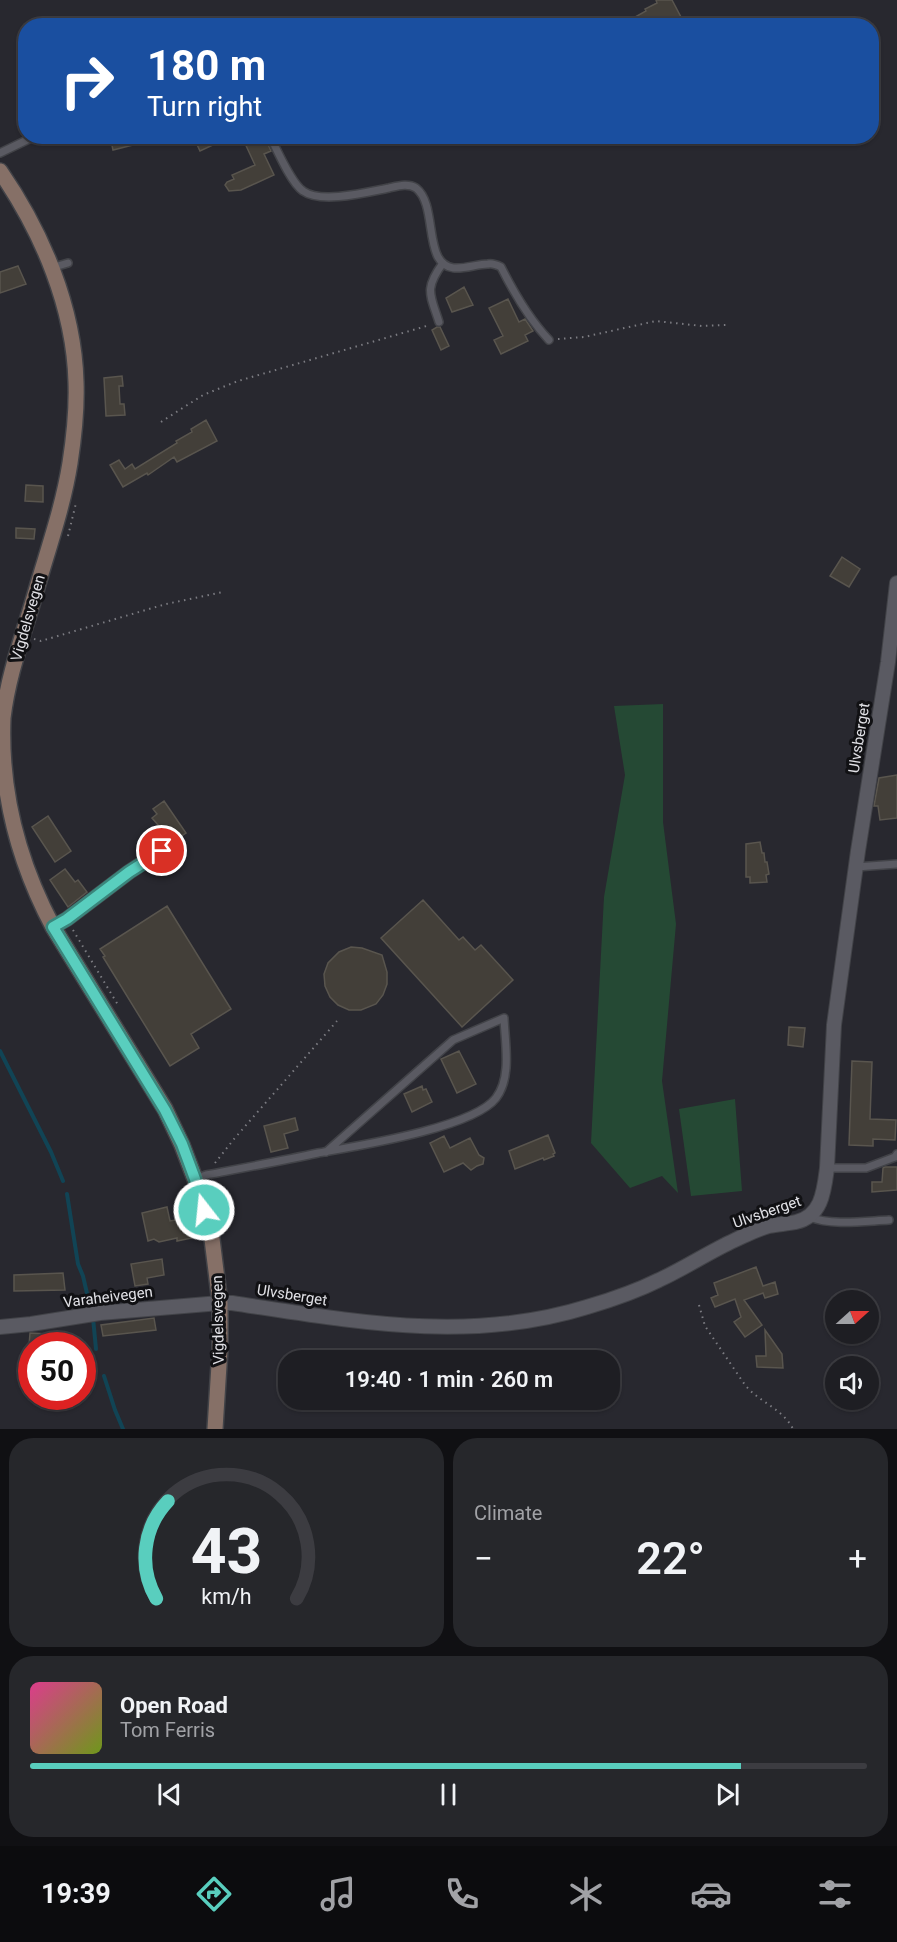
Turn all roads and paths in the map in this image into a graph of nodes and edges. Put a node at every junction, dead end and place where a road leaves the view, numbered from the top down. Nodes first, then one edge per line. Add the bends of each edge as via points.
1 (19, 144) edge
2 (274, 144) edge
3 (0, 153) edge
4 (0, 171) edge
5 (68, 263) dead end
6 (443, 263) junction
7 (51, 268) junction
8 (439, 322) joint
9 (726, 325) dead end
10 (549, 340) joint
11 (160, 422) dead end
12 (78, 495) dead end
13 (67, 537) dead end
14 (897, 583) edge
15 (223, 592) dead end
16 (23, 637) junction
17 (892, 661) edge
18 (162, 851) dead end
19 (897, 864) edge
20 (856, 867) junction
21 (67, 919) junction
22 (53, 927) junction
23 (120, 1009) dead end
24 (337, 1021) dead end
25 (326, 1152) junction
26 (897, 1154) edge
27 (827, 1168) junction
28 (201, 1177) junction
29 (810, 1217) junction
30 (889, 1220) dead end
31 (220, 1303) junction
32 (699, 1305) dead end
33 (0, 1327) edge
34 (215, 1429) edge
35 (794, 1429) edge

1 - 3 lane
2 - 6 lane via 302,190 315,197 403,184 415,188 424,198 433,246
4 - 7 main road, Vigdelsvegen via 25,211
5 - 7 lane
6 - 8 lane via 430,287
6 - 10 lane via 461,269 491,263 501,267
7 - 16 main road, Vigdelsvegen via 67,318 76,381 75,418 60,507
8 - 11 path via 238,381 203,395
9 - 10 path via 656,321 584,337
12 - 13 path
14 - 17 street, Ulvsberget
15 - 16 path via 166,603 41,641
16 - 22 main road, Vigdelsvegen via 3,719 4,782 18,850
17 - 20 street, Ulvsberget
18 - 21 street
19 - 20 lane
20 - 27 street, Ulvsberget via 834,1025
21 - 22 street
21 - 23 path
22 - 28 main road, Vigdelsvegen via 165,1110
24 - 28 path
25 - 25 lane via 453,1040 504,1018 506,1079 496,1098 483,1110 417,1134
25 - 28 lane
26 - 27 lane via 866,1168
27 - 29 street, Ulvsberget via 824,1192
28 - 31 main road, Vigdelsvegen
29 - 30 lane via 831,1222
29 - 31 street, Ulvsberget via 750,1233 659,1281 587,1308 502,1326 366,1323
31 - 33 street, Varaheivegen via 100,1313
31 - 34 main road, Vigdelsvegen
32 - 35 path via 705,1326 745,1385 784,1415

